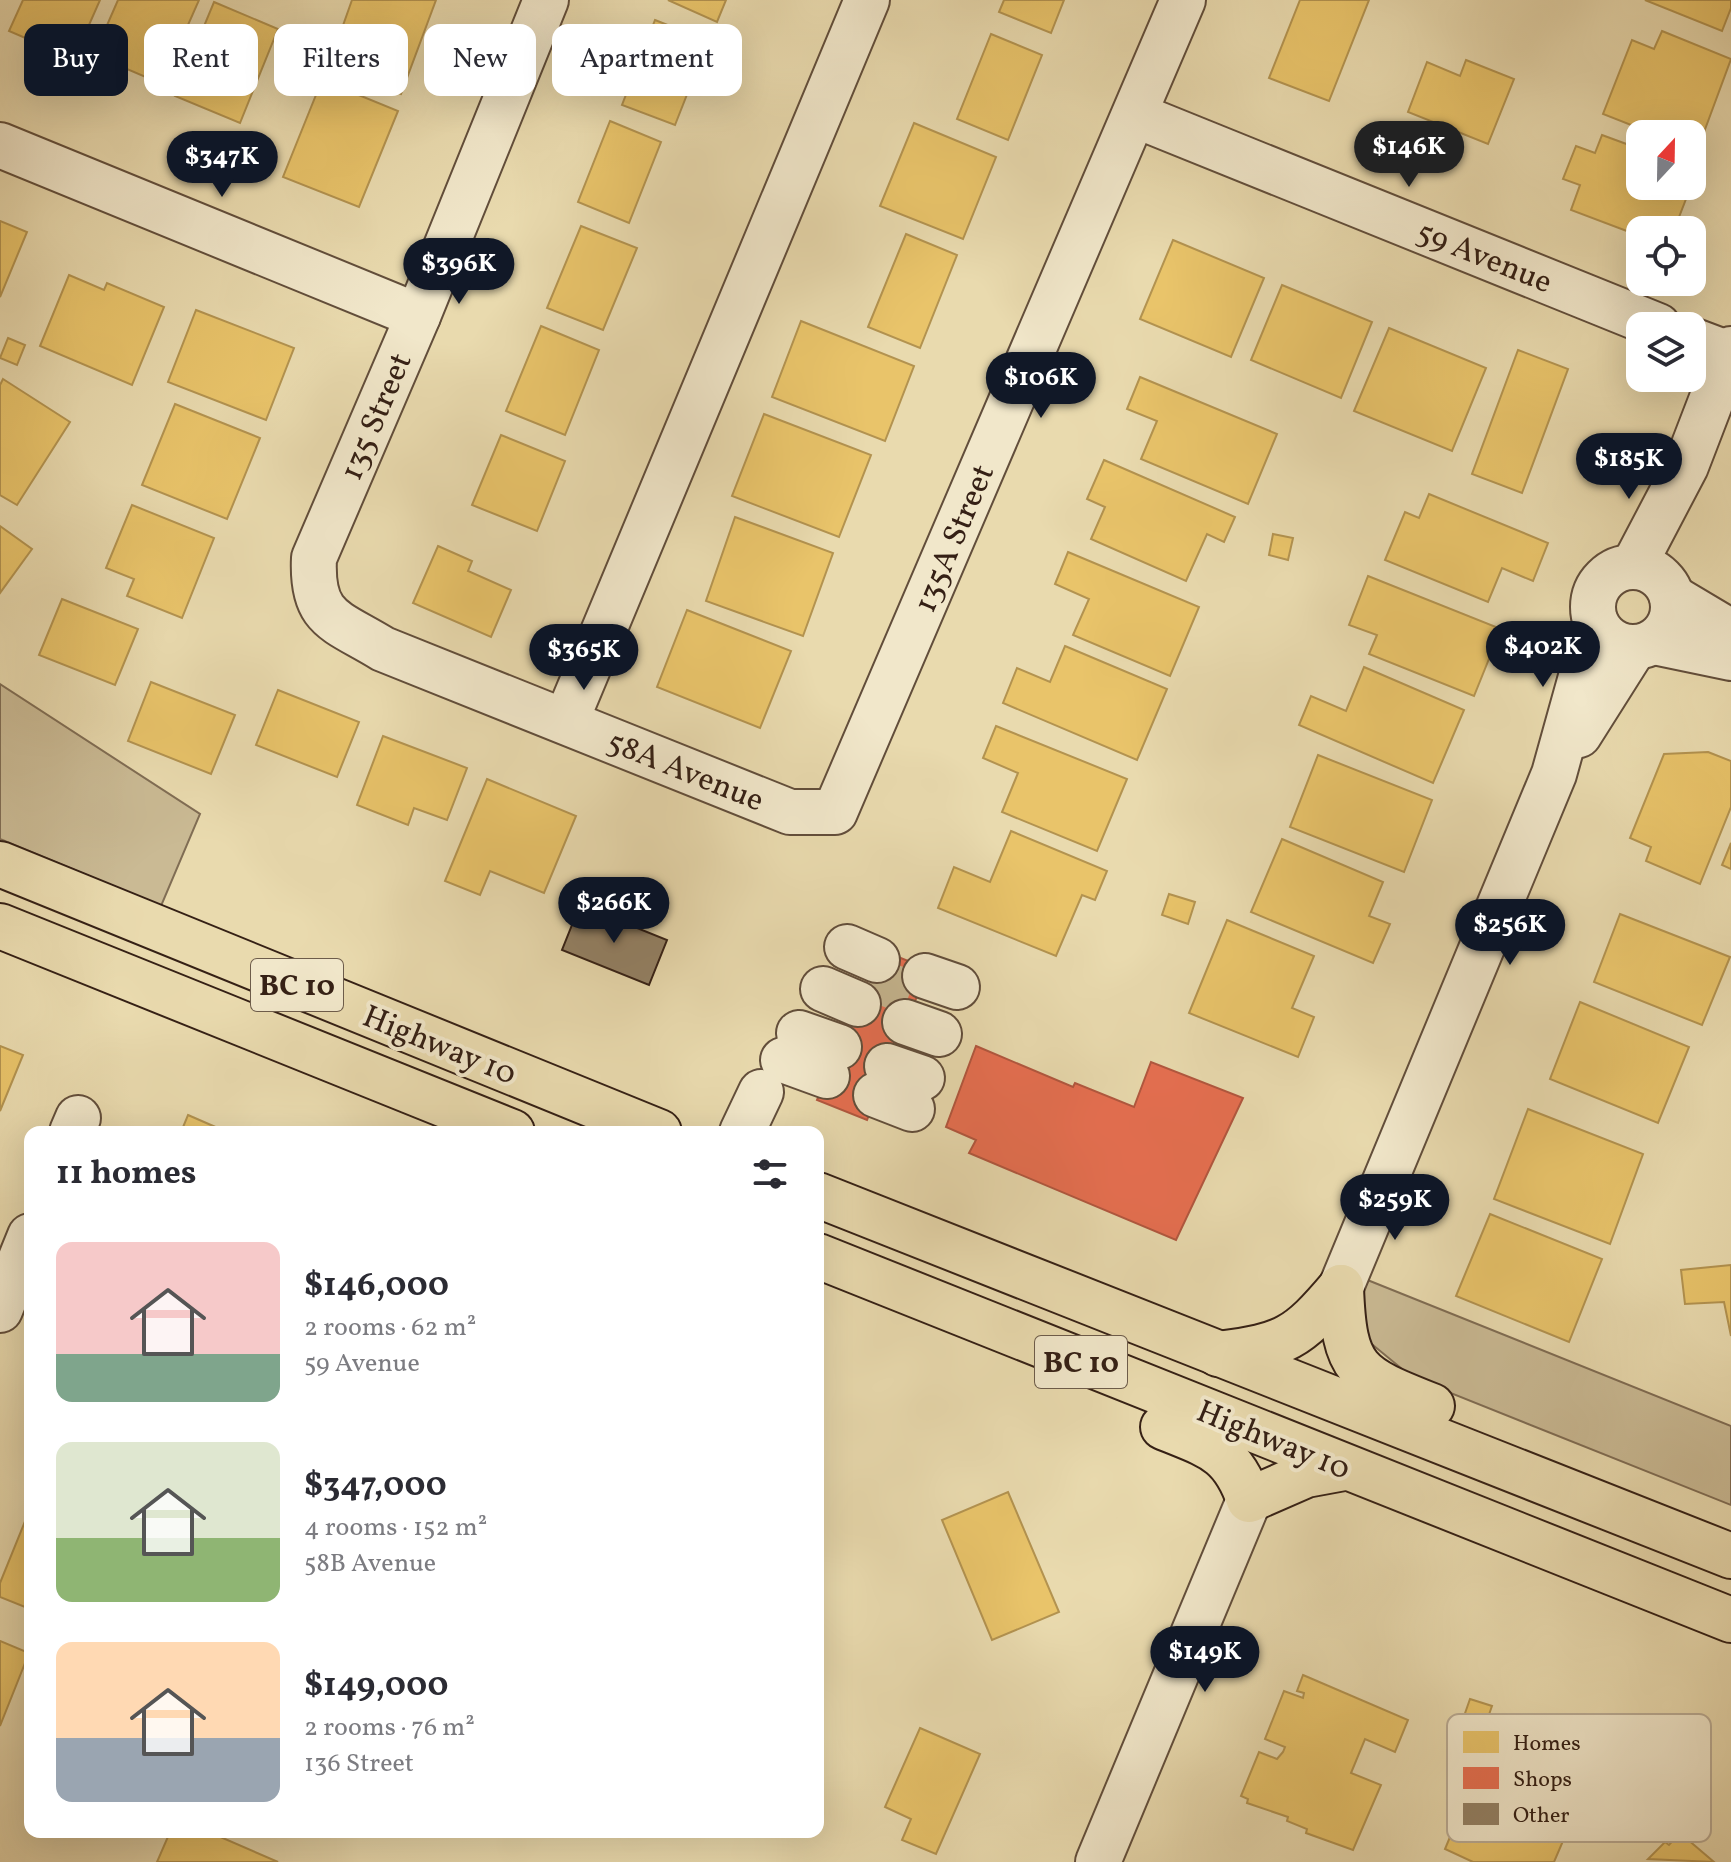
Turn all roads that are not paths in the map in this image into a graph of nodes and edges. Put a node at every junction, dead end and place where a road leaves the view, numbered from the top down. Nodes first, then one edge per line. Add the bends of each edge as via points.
1 (546, 0) edge
2 (867, 0) edge
3 (1183, 0) edge
4 (1135, 115) junction
5 (0, 145) edge
6 (1626, 313) edge
7 (418, 316) junction
8 (1717, 347) edge
9 (1658, 583) junction
10 (322, 612) joint
11 (1596, 623) junction
12 (1731, 632) edge
13 (1644, 645) junction
14 (1731, 658) edge
15 (566, 721) junction
16 (1554, 774) junction
17 (835, 812) joint
18 (0, 864) edge
19 (0, 926) edge
20 (802, 1062) dead end
21 (497, 1126) edge
22 (644, 1126) edge
23 (747, 1126) edge
24 (824, 1197) edge
25 (24, 1251) edge
26 (824, 1258) edge
27 (824, 1286) edge
28 (1341, 1287) junction
29 (0, 1310) edge
30 (1218, 1354) junction
31 (1344, 1468) junction
32 (1249, 1500) junction
33 (1731, 1526) edge
34 (1731, 1556) edge
35 (1731, 1620) edge
36 (1098, 1862) edge

1 - 7 street, 135 Street
2 - 15 street
3 - 4 street, 135A Street
4 - 6 street, 59 Avenue
4 - 17 street, 135A Street
5 - 7 street
7 - 10 street, 135 Street via 314,558 312,587
8 - 9 street
9 - 11 street via 1620,569 1600,585 1593,610
9 - 12 street
9 - 13 street via 1671,623
10 - 15 street, 58A Avenue via 383,649
11 - 13 street via 1611,641
11 - 16 street
13 - 14 street
13 - 16 street
15 - 17 street, 58A Avenue via 790,812
16 - 28 street
18 - 22 highway, Highway 10 / BC 10
19 - 21 highway, Highway 10 / BC 10
20 - 23 street
24 - 30 highway, Highway 10 / BC 10
25 - 29 street
26 - 31 highway, Highway 10 / BC 10
27 - 32 highway via 1217,1449 1233,1464
28 - 30 highway via 1313,1320 1283,1342
28 - 33 highway via 1348,1352 1378,1385
30 - 34 highway, Highway 10 / BC 10
31 - 32 highway via 1306,1475
31 - 35 highway, Highway 10 / BC 10
32 - 36 street

